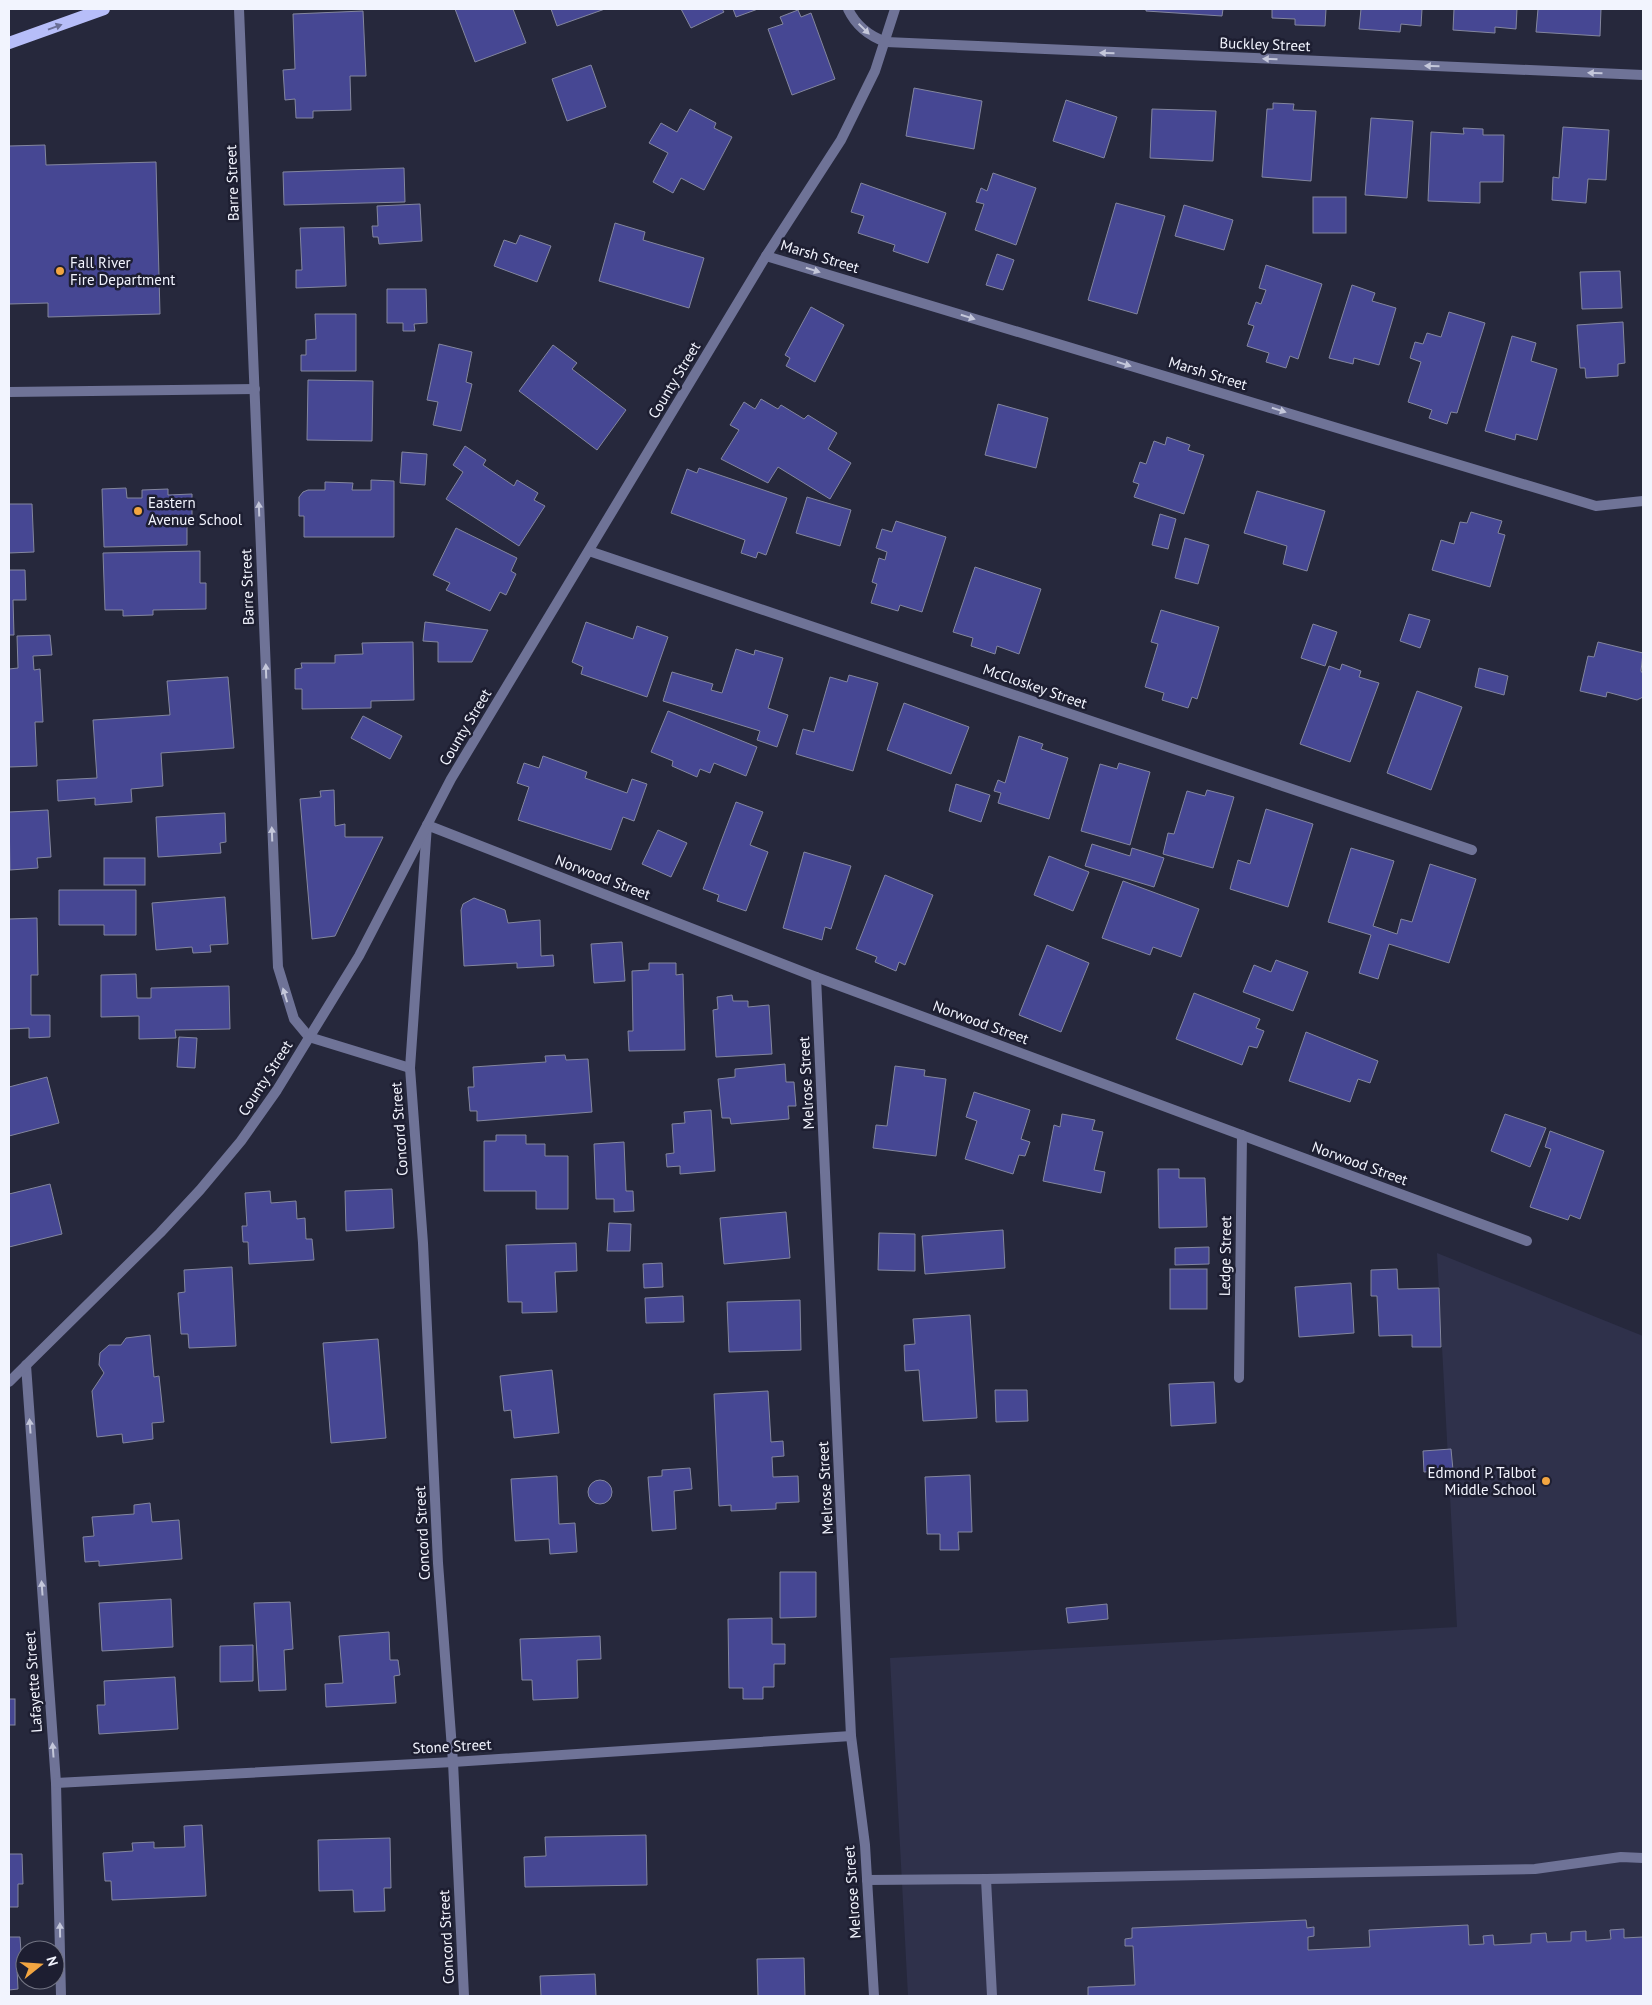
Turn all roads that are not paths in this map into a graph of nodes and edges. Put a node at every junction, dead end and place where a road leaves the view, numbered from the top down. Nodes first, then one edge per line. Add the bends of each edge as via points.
1 (104, 9) edge
2 (239, 9) edge
3 (848, 9) edge
4 (895, 9) edge
5 (886, 42) junction
6 (9, 43) edge
7 (1643, 75) edge
8 (766, 256) junction
9 (255, 389) junction
10 (9, 392) edge
11 (1643, 501) edge
12 (588, 551) junction
13 (427, 824) junction
14 (1472, 850) dead end
15 (816, 977) junction
16 (309, 1037) junction
17 (410, 1068) junction
18 (1242, 1135) junction
19 (1527, 1241) dead end
20 (26, 1365) junction
21 (1239, 1378) dead end
22 (9, 1382) edge
23 (851, 1736) junction
24 (453, 1762) junction
25 (56, 1783) junction
26 (1643, 1858) edge
27 (866, 1880) junction
28 (986, 1880) junction
29 (61, 1996) edge
30 (464, 1996) edge
31 (874, 1996) edge
32 (992, 1996) edge

6 -> 1 main road
2 - 9 street, Barre Street
3 -> 5 street via 860,27 872,37
4 - 5 street, County Street
7 -> 5 street, Buckley Street
5 - 8 street, County Street via 841,140
8 -> 11 street, Marsh Street via 1596,506
8 - 12 street, County Street
9 - 10 street
16 -> 9 street, Barre Street via 294,1019 287,1002 276,950
12 - 13 street, County Street
12 - 14 street, McCloskey Street
13 - 15 street, Norwood Street
13 - 16 street, County Street via 358,956
13 - 17 street, Concord Street
15 - 18 street, Norwood Street
15 - 23 street, Melrose Street
16 - 17 street, Concord Street
16 - 20 street, County Street via 260,1116 221,1166 160,1233
17 - 24 street, Concord Street via 423,1244 438,1563
18 - 19 street, Norwood Street
18 - 21 street, Ledge Street
20 - 22 street, County Street
25 -> 20 street, Lafayette Street
23 - 24 street, Stone Street
23 - 27 street, Melrose Street via 865,1844
24 - 25 street, Stone Street
24 - 30 street, Concord Street
29 -> 25 street, Lafayette Street
26 - 28 street via 1622,1857 1535,1870
27 - 28 street
27 - 31 street, Melrose Street
28 - 32 street

